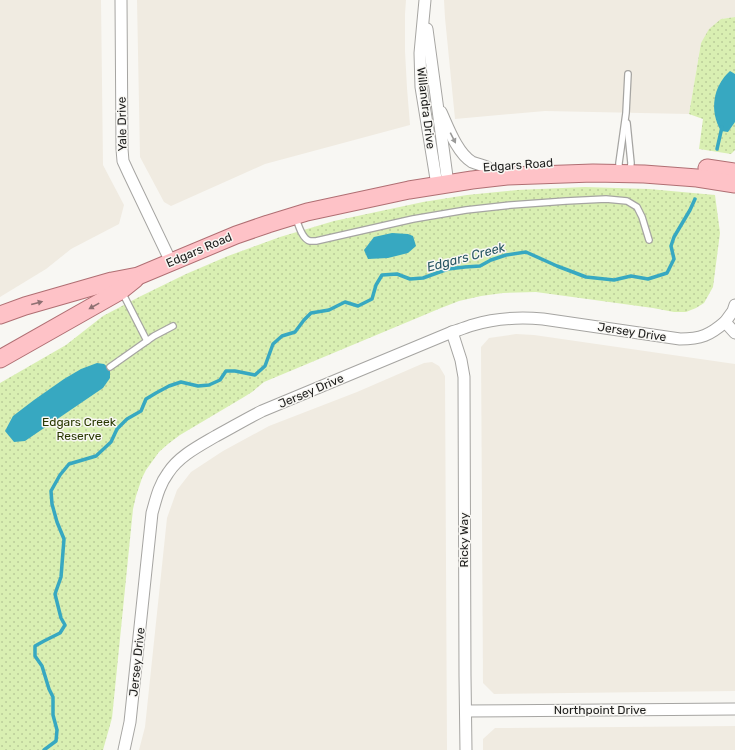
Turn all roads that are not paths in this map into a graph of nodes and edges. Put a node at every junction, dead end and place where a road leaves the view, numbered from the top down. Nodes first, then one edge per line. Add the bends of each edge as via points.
1 (121, 0) edge
2 (424, 3) edge
3 (628, 74) dead end
4 (436, 103) junction
5 (626, 113) junction
6 (487, 167) junction
7 (625, 168) junction
8 (735, 172) edge
9 (442, 179) junction
10 (735, 184) edge
11 (301, 214) junction
12 (649, 240) dead end
13 (171, 262) junction
14 (138, 276) junction
15 (121, 290) junction
16 (735, 305) edge
17 (0, 316) edge
18 (725, 322) junction
19 (173, 326) dead end
20 (452, 332) junction
21 (735, 333) edge
22 (147, 341) junction
23 (0, 359) edge
24 (110, 367) dead end
25 (735, 709) edge
26 (466, 711) junction
27 (124, 750) edge
28 (466, 750) edge

1 - 13 street, Yale Drive via 123,160
2 - 4 street, Willandra Drive
2 - 9 street, Willandra Drive via 420,53 421,87
3 - 5 lane
4 -> 6 street via 460,150 474,163
4 - 9 street, Willandra Drive
5 - 7 lane
5 - 7 lane
6 - 7 main road, Edgars Road via 590,162
6 - 9 main road, Edgars Road
7 - 8 main road, Edgars Road via 696,166
7 - 9 main road, Edgars Road via 472,180
7 - 10 main road, Edgars Road
9 - 11 main road, Edgars Road via 409,190
11 - 12 lane via 301,231 310,241 466,210 606,199 627,201 637,207
11 - 13 main road, Edgars Road via 236,235
13 - 14 main road, Edgars Road
14 - 15 main road, Edgars Road
17 -> 14 main road, Edgars Road via 25,306
15 - 22 lane
15 -> 23 main road, Edgars Road
16 - 18 street
18 - 20 street, Jersey Drive via 716,331 693,339 526,318 489,321
18 - 21 street
19 - 22 lane
20 - 26 street, Ricky Way via 462,360 464,377
20 - 27 street, Jersey Drive via 262,411 195,449 168,472 161,483 152,513 130,722
22 - 24 lane
25 - 26 street, Northpoint Drive
26 - 28 street, Ricky Way

